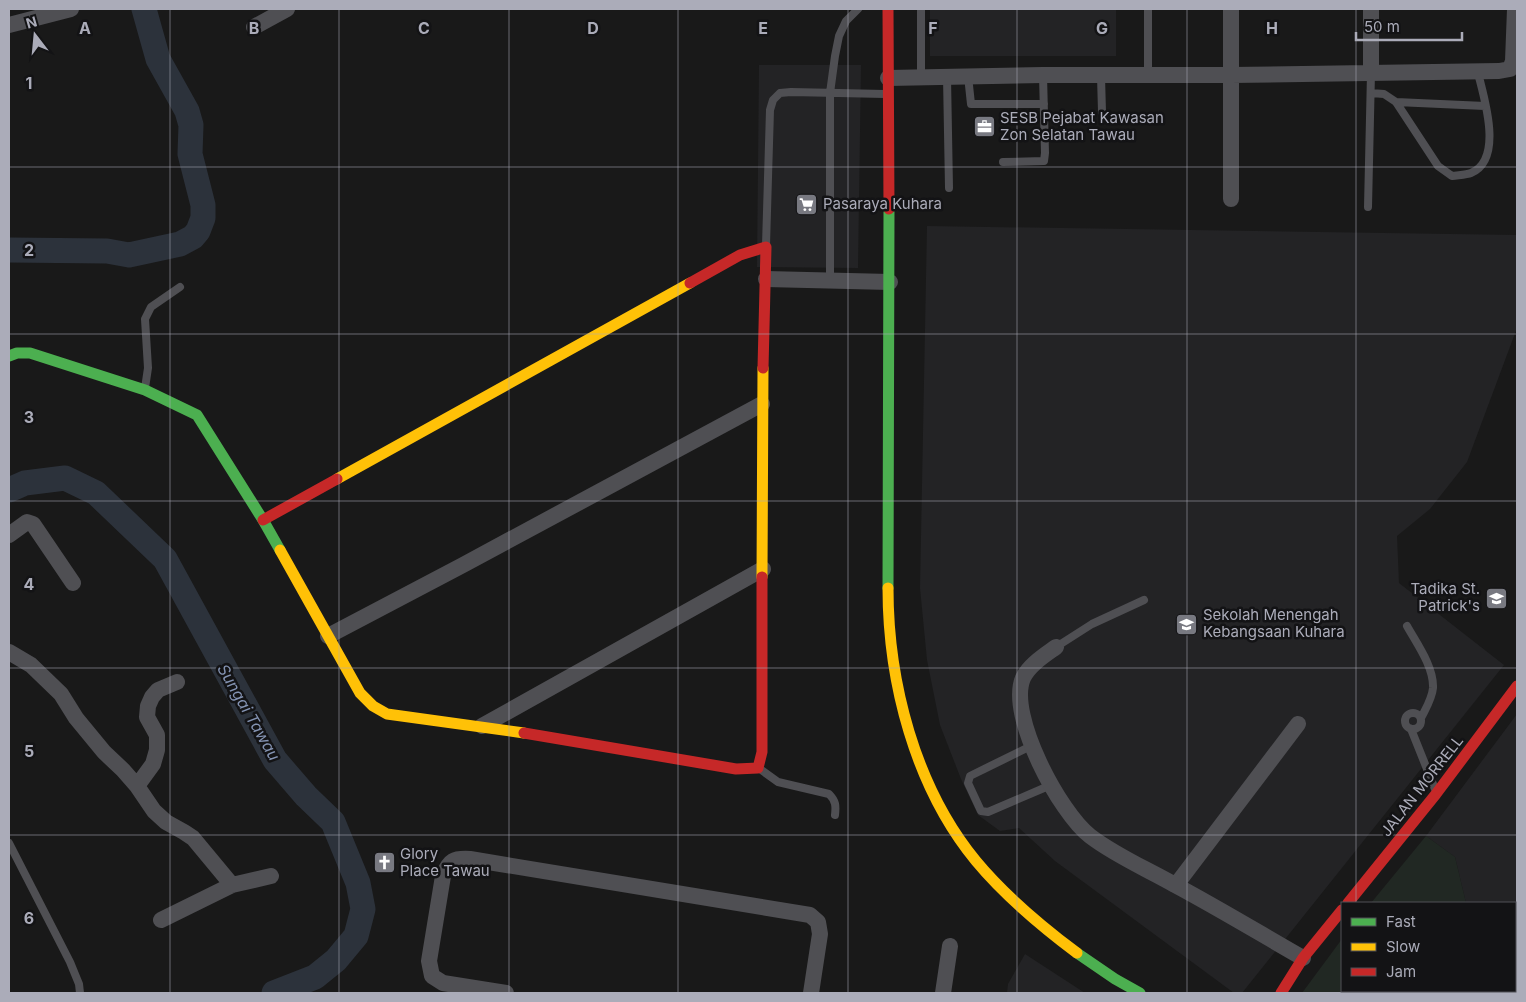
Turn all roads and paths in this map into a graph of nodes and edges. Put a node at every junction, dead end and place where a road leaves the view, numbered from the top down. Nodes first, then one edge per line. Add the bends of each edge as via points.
1 (71, 9) edge
2 (287, 9) edge
3 (858, 9) edge
4 (888, 9) edge
5 (921, 9) edge
6 (1148, 9) edge
7 (1230, 9) edge
8 (1372, 9) edge
9 (1515, 9) edge
10 (9, 25) edge
11 (254, 27) dead end
12 (1371, 73) junction
13 (1478, 73) junction
14 (1043, 75) junction
15 (1231, 75) junction
16 (968, 76) junction
17 (1101, 76) junction
18 (1148, 76) junction
19 (921, 77) junction
20 (947, 77) junction
21 (888, 86) junction
22 (830, 93) junction
23 (1371, 93) junction
24 (1396, 102) junction
25 (1044, 104) junction
26 (1485, 106) junction
27 (1102, 112) dead end
28 (1003, 162) dead end
29 (949, 188) dead end
30 (1230, 199) dead end
31 (1368, 208) dead end
32 (766, 247) junction
33 (766, 279) junction
34 (830, 281) junction
35 (890, 282) junction
36 (180, 287) dead end
37 (9, 356) edge
38 (145, 390) junction
39 (762, 404) junction
40 (263, 520) junction
41 (9, 535) edge
42 (763, 569) junction
43 (73, 583) dead end
44 (1144, 600) dead end
45 (1407, 626) dead end
46 (328, 636) junction
47 (1056, 647) joint
48 (9, 652) edge
49 (177, 682) dead end
50 (1517, 686) edge
51 (1421, 718) junction
52 (1298, 724) dead end
53 (482, 726) junction
54 (1411, 729) junction
55 (1032, 745) junction
56 (758, 768) junction
57 (1051, 784) junction
58 (137, 786) junction
59 (1436, 794) junction
60 (835, 815) dead end
61 (9, 843) edge
62 (271, 876) dead end
63 (232, 885) junction
64 (1176, 885) junction
65 (1349, 902) edge
66 (1341, 911) edge
67 (160, 920) dead end
68 (950, 946) dead end
69 (1304, 958) junction
70 (1290, 978) junction
71 (80, 993) edge
72 (506, 993) edge
73 (811, 993) edge
74 (943, 993) edge
75 (1138, 993) edge
76 (1271, 993) edge
77 (1281, 993) edge

1 - 10 street
2 - 11 street
3 - 22 lane via 846,21 839,36
4 - 21 street
5 - 19 lane
6 - 18 lane
7 - 15 street
8 - 12 street
9 - 13 street via 1510,69
12 - 13 street
12 - 15 street
12 - 23 lane
13 - 26 lane
14 - 16 street
14 - 17 street
14 - 25 lane
15 - 18 street
15 - 30 street
16 - 20 street
16 - 25 lane via 971,104
17 - 18 street
17 - 27 lane
19 - 20 street
19 - 21 street
20 - 29 lane
21 - 22 lane
21 - 35 street
22 - 32 lane via 780,93 773,100 770,110
22 - 34 lane
23 - 24 lane via 1384,94
23 - 31 lane
24 - 26 lane
24 - 26 lane via 1438,166 1452,176 1471,173 1485,162 1490,145
25 - 28 lane via 1044,160
32 - 33 street
32 - 40 street via 740,254
33 - 34 street
33 - 39 street
34 - 35 street
35 - 75 street via 888,609 896,680 917,754 939,805 968,853 1004,891 1057,938
36 - 38 lane via 151,307 145,319 148,368
37 - 38 street via 30,354
38 - 40 street via 196,415
39 - 42 street
39 - 46 street
40 - 46 street
41 - 43 street via 27,522 33,524
42 - 53 street
42 - 56 street via 762,752
44 - 47 lane via 1092,624
45 - 51 lane via 1432,677 1429,704
46 - 53 street via 360,693 373,706 387,714
47 - 55 street via 1023,678 1020,702
48 - 58 street via 31,665 61,694 104,752
49 - 58 street via 158,690 148,706 147,717 157,735 157,750 153,764
50 - 59 street, JALAN MORRELL
51 - 54 lane via 1421,724
51 - 54 lane via 1418,713 1407,715 1404,720
52 - 64 street
53 - 56 street via 736,769
54 - 59 lane
55 - 57 street
55 - 57 lane via 970,776 968,783 981,810 988,812
56 - 60 lane via 778,782 829,794 836,805
57 - 64 street via 1089,835 1120,856
58 - 63 street via 154,811 193,838
59 - 65 street, JALAN MORRELL
61 - 71 lane via 70,962
62 - 63 street
63 - 67 street
64 - 69 street
66 - 69 street
68 - 74 street
69 - 70 street
70 - 76 street
70 - 77 street
72 - 73 street via 443,983 432,976 429,961 443,876 451,861 470,859 810,915 818,922 820,934

